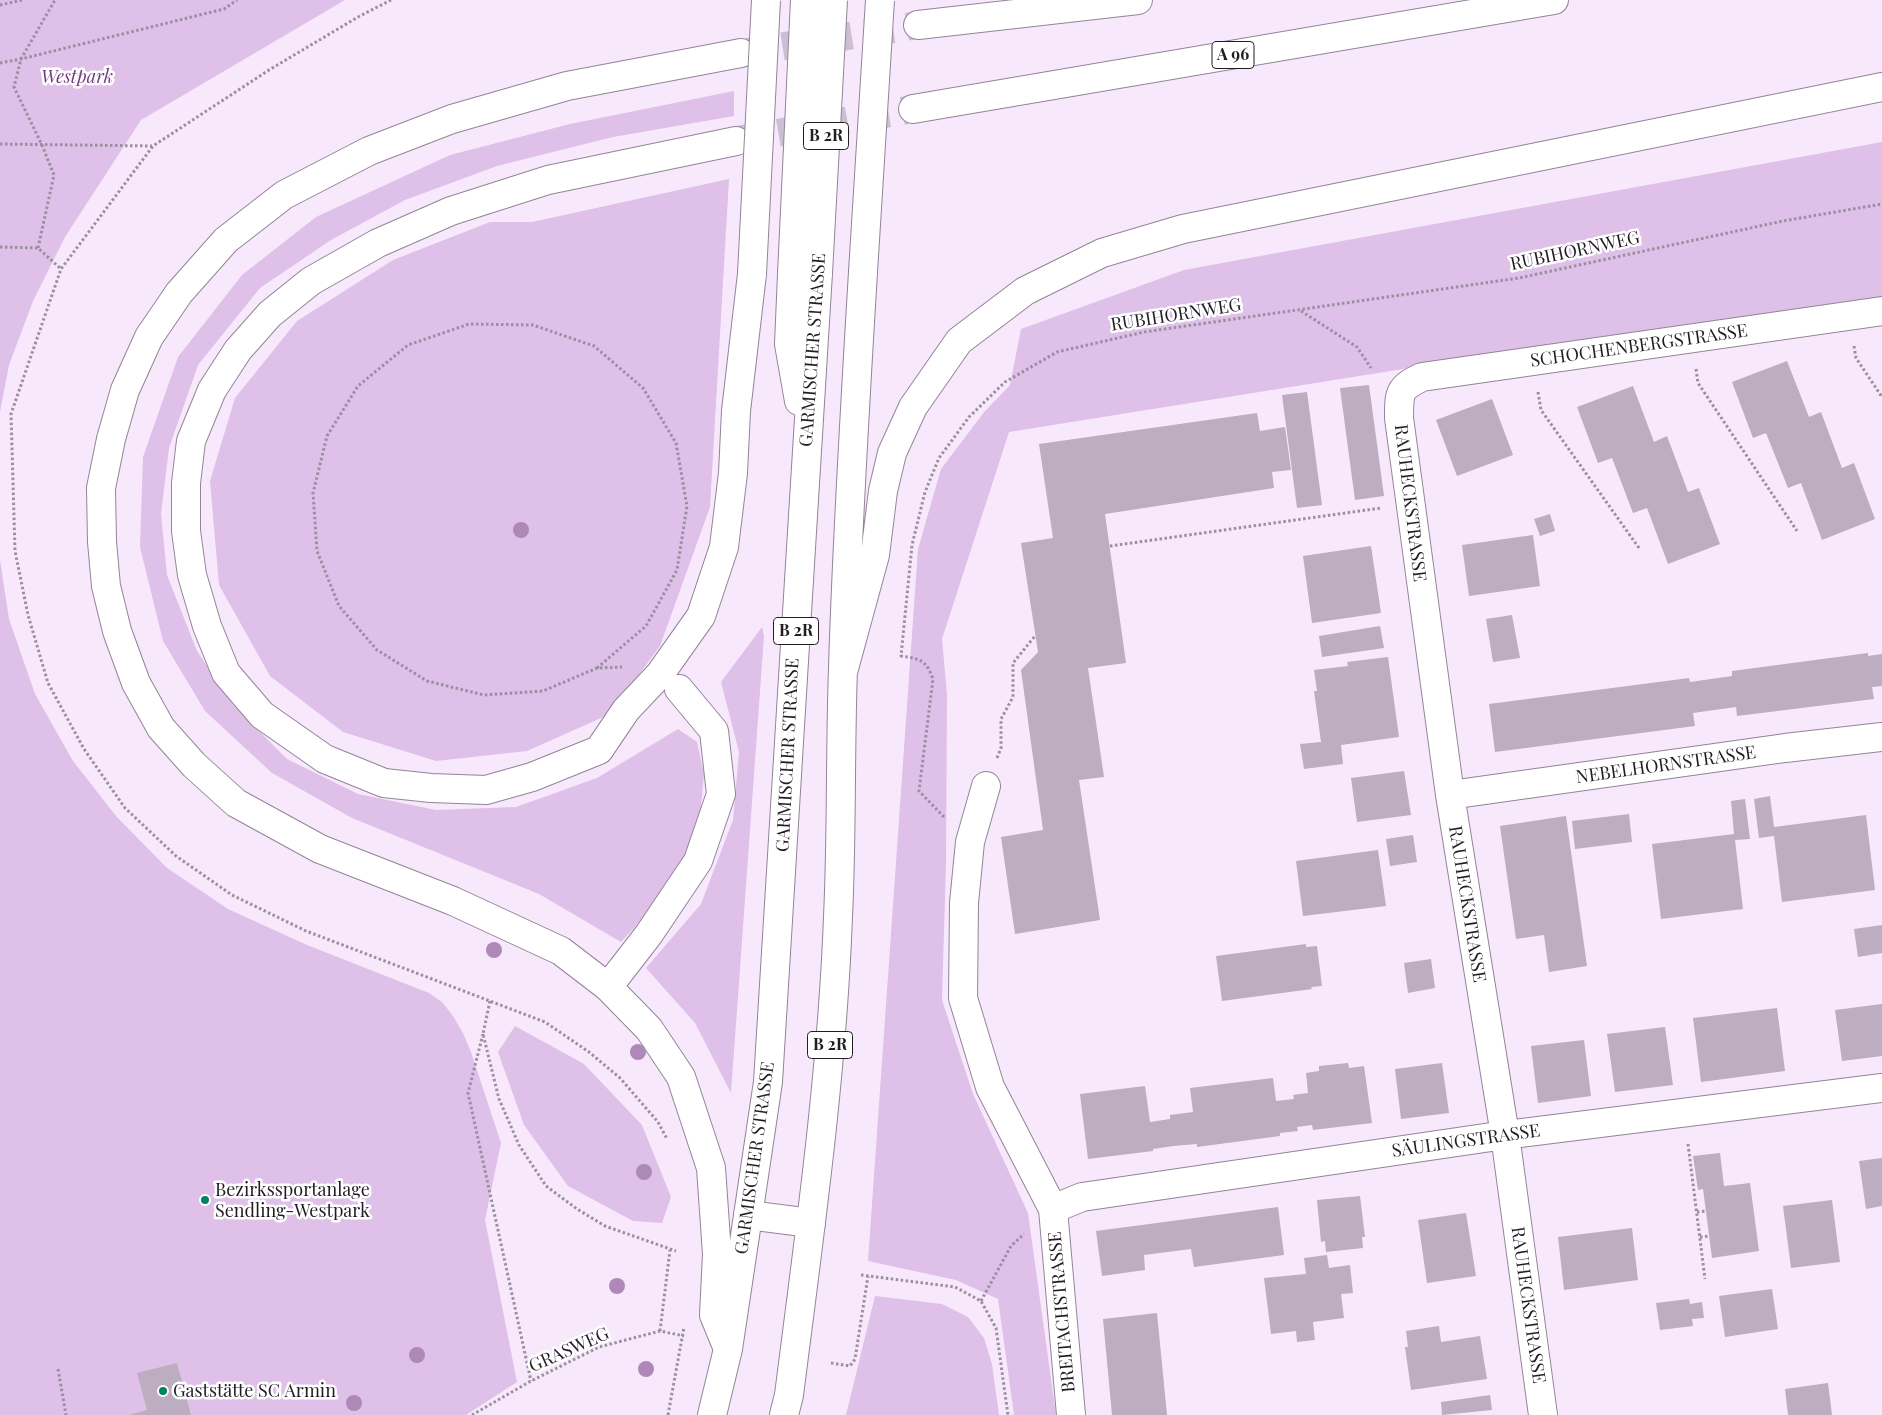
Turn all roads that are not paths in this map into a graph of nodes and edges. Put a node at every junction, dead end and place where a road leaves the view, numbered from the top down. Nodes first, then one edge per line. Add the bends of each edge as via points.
1 (766, 0) edge
2 (805, 0) edge
3 (833, 0) edge
4 (880, 0) edge
5 (1137, 0) edge
6 (1554, 0) edge
7 (918, 25) tunnel mouth
8 (741, 53) tunnel mouth
9 (1882, 87) edge
10 (913, 109) tunnel mouth
11 (736, 141) tunnel mouth
12 (1882, 311) edge
13 (1401, 393) joint
14 (807, 442) junction
15 (843, 672) junction
16 (679, 689) dead end
17 (1882, 737) edge
18 (986, 786) road end
19 (1450, 795) junction
20 (608, 987) junction
21 (1882, 1088) edge
22 (1505, 1135) junction
23 (1053, 1209) junction
24 (748, 1215) junction
25 (811, 1223) junction
26 (728, 1349) junction
27 (712, 1415) edge
28 (784, 1415) edge
29 (1071, 1415) edge
30 (1543, 1415) edge

1 - 11 main road, bridge via 752,274 736,411 733,473 724,547 701,616 660,674 626,710 599,750 532,777 486,790 384,782 325,759 262,715 226,673 207,626 192,575 186,531 186,483 191,441 212,390 238,350 270,314 311,281 370,247 452,210 548,180
2 - 14 main road, B 2R, bridge via 789,344
3 - 14 main road, GARMISCHER STRASSE / B 2R, bridge
4 - 15 main road, B 2R, bridge via 846,560
5 - 7 main road
6 - 10 main road, A 96
8 - 20 main road via 567,86 452,119 369,151 284,195 226,240 179,293 148,337 124,390 101,488 106,586 117,631 136,683 161,728 194,765 236,803 320,849 453,901 561,951
9 - 15 main road via 1183,228 1102,253 1025,291 959,341 913,407 892,453 883,491 875,555
12 - 13 main road, SCHOCHENBERGSTRASSE via 1422,377 1406,385
13 - 19 main road, RAUHECKSTRASSE via 1399,418
14 - 24 main road, GARMISCHER STRASSE / B 2R via 768,1082
15 - 25 main road, B 2R via 838,927
16 - 20 main road via 714,731 721,794 698,862
17 - 19 main road, NEBELHORNSTRASSE
18 - 23 main road via 970,842 964,903 963,998 990,1087
19 - 22 main road, RAUHECKSTRASSE
20 - 26 main road via 649,1029 681,1077 694,1115 711,1168 717,1254 714,1315
21 - 22 main road, SÄULINGSTRASSE
22 - 23 main road, SÄULINGSTRASSE via 1082,1197
22 - 30 main road, RAUHECKSTRASSE
23 - 29 main road, BREITACHSTRASSE
24 - 25 main road
24 - 26 main road, GARMISCHER STRASSE / B 2R
25 - 28 main road, B 2R
26 - 27 main road, GARMISCHER STRASSE / B 2R

